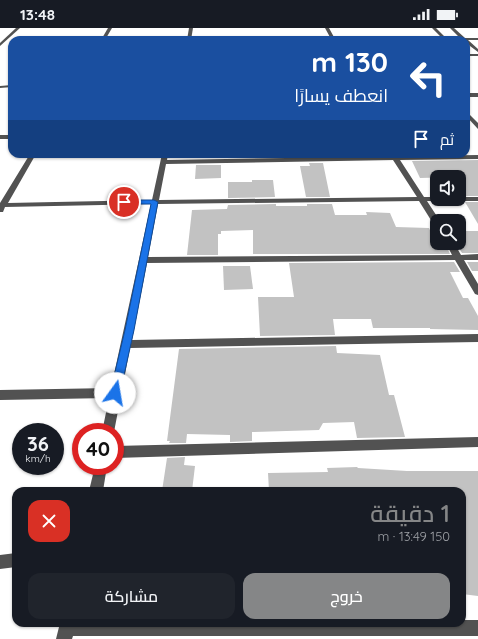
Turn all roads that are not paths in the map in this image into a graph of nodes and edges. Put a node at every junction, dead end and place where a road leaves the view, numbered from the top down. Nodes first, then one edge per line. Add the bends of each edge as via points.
1 (18, 28) edge
2 (434, 28) edge
3 (452, 28) edge
4 (10, 36) edge
5 (442, 36) edge
6 (461, 36) edge
7 (8, 37) edge
8 (0, 45) edge
9 (470, 45) edge
10 (478, 52) edge
11 (31, 158) edge
12 (164, 158) edge
13 (395, 158) edge
14 (422, 199) junction
15 (430, 199) edge
16 (466, 199) edge
17 (478, 199) edge
18 (154, 202) junction
19 (1, 207) edge
20 (431, 214) edge
21 (454, 250) edge
22 (478, 256) edge
23 (458, 257) junction
24 (144, 260) junction
25 (478, 292) edge
26 (478, 338) edge
27 (127, 344) junction
28 (115, 393) junction
29 (0, 395) edge
30 (110, 423) edge
31 (478, 442) edge
32 (124, 452) edge
33 (99, 475) edge
34 (97, 487) edge
35 (12, 560) edge
36 (0, 562) edge
37 (478, 628) edge
38 (66, 630) edge

1 - 4 street
2 - 5 street
3 - 6 street
7 - 8 street
9 - 10 street
11 - 19 street
12 - 18 street
13 - 14 street
14 - 15 street
14 - 18 street
14 - 20 street
16 - 17 street
18 - 19 street
18 - 24 street
21 - 23 street
22 - 23 street
23 - 24 street
23 - 25 street
24 - 27 street
26 - 27 street
27 - 28 street
28 - 29 street
28 - 30 street
31 - 32 street
33 - 34 street
35 - 36 street
37 - 38 street

